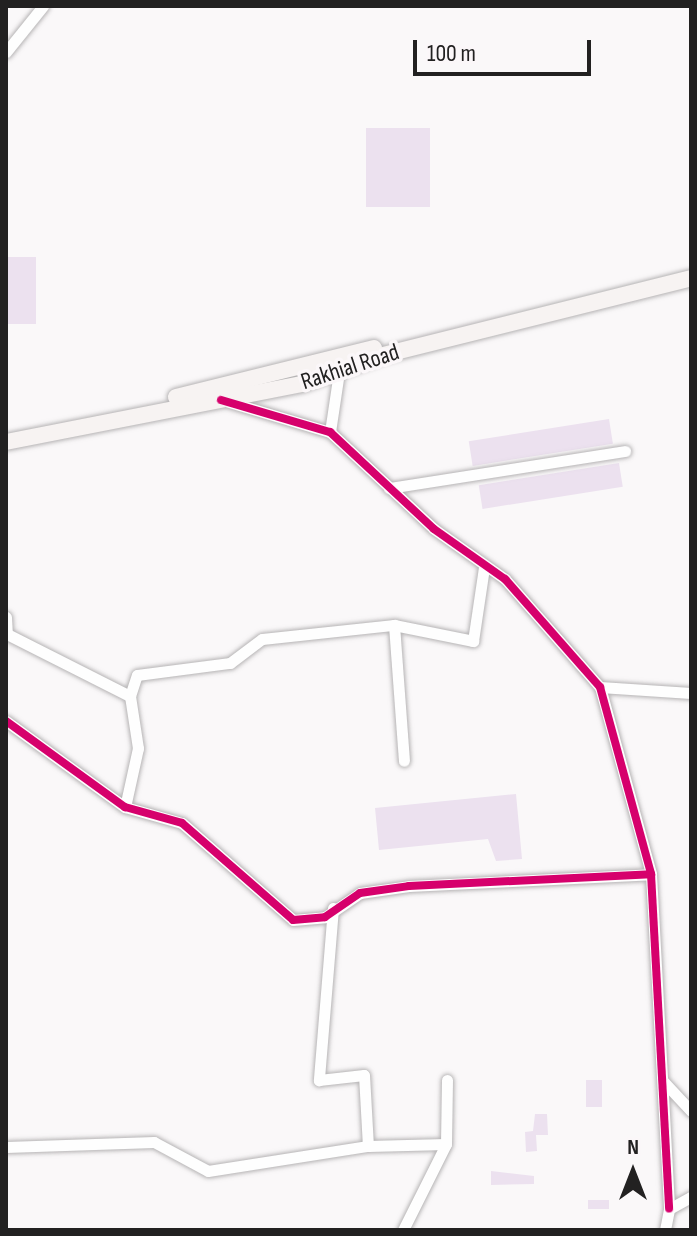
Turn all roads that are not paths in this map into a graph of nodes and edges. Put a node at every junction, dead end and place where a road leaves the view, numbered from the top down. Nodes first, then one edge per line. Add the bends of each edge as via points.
1 (43, 6) edge
2 (6, 52) edge
3 (691, 268) edge
4 (691, 278) edge
5 (339, 372) junction
6 (221, 400) junction
7 (330, 432) junction
8 (6, 434) edge
9 (6, 442) edge
10 (625, 451) dead end
11 (389, 488) junction
12 (484, 567) junction
13 (6, 617) edge
14 (394, 625) junction
15 (600, 687) junction
16 (691, 693) edge
17 (130, 696) junction
18 (6, 721) edge
19 (404, 761) dead end
20 (125, 807) junction
21 (651, 874) junction
22 (334, 904) junction
23 (447, 1080) dead end
24 (663, 1081) junction
25 (691, 1111) edge
26 (446, 1144) junction
27 (368, 1146) junction
28 (6, 1147) edge
29 (691, 1197) edge
30 (669, 1209) junction
31 (403, 1230) edge
32 (665, 1230) edge

1 - 2 street
3 - 8 main road, Rakhial Road via 307,369
4 - 5 main road, Rakhial Road
5 - 6 main road, Rakhial Road
5 - 7 street
6 - 7 street
6 - 9 main road, Rakhial Road
7 - 11 street
10 - 11 street
11 - 12 street
12 - 14 street via 473,641
12 - 15 street via 505,579
13 - 17 street via 7,634
14 - 17 street via 262,639 230,663 137,675
14 - 19 street
15 - 16 street
15 - 21 street
17 - 20 street via 138,748
18 - 20 street
20 - 22 street via 182,823 293,920 325,917
21 - 22 street via 409,886
21 - 24 street
22 - 27 street via 319,1080 364,1075
23 - 26 street
24 - 25 street
24 - 30 street
26 - 27 street
26 - 31 street
27 - 28 street via 208,1171 154,1142
29 - 30 street
30 - 32 street

